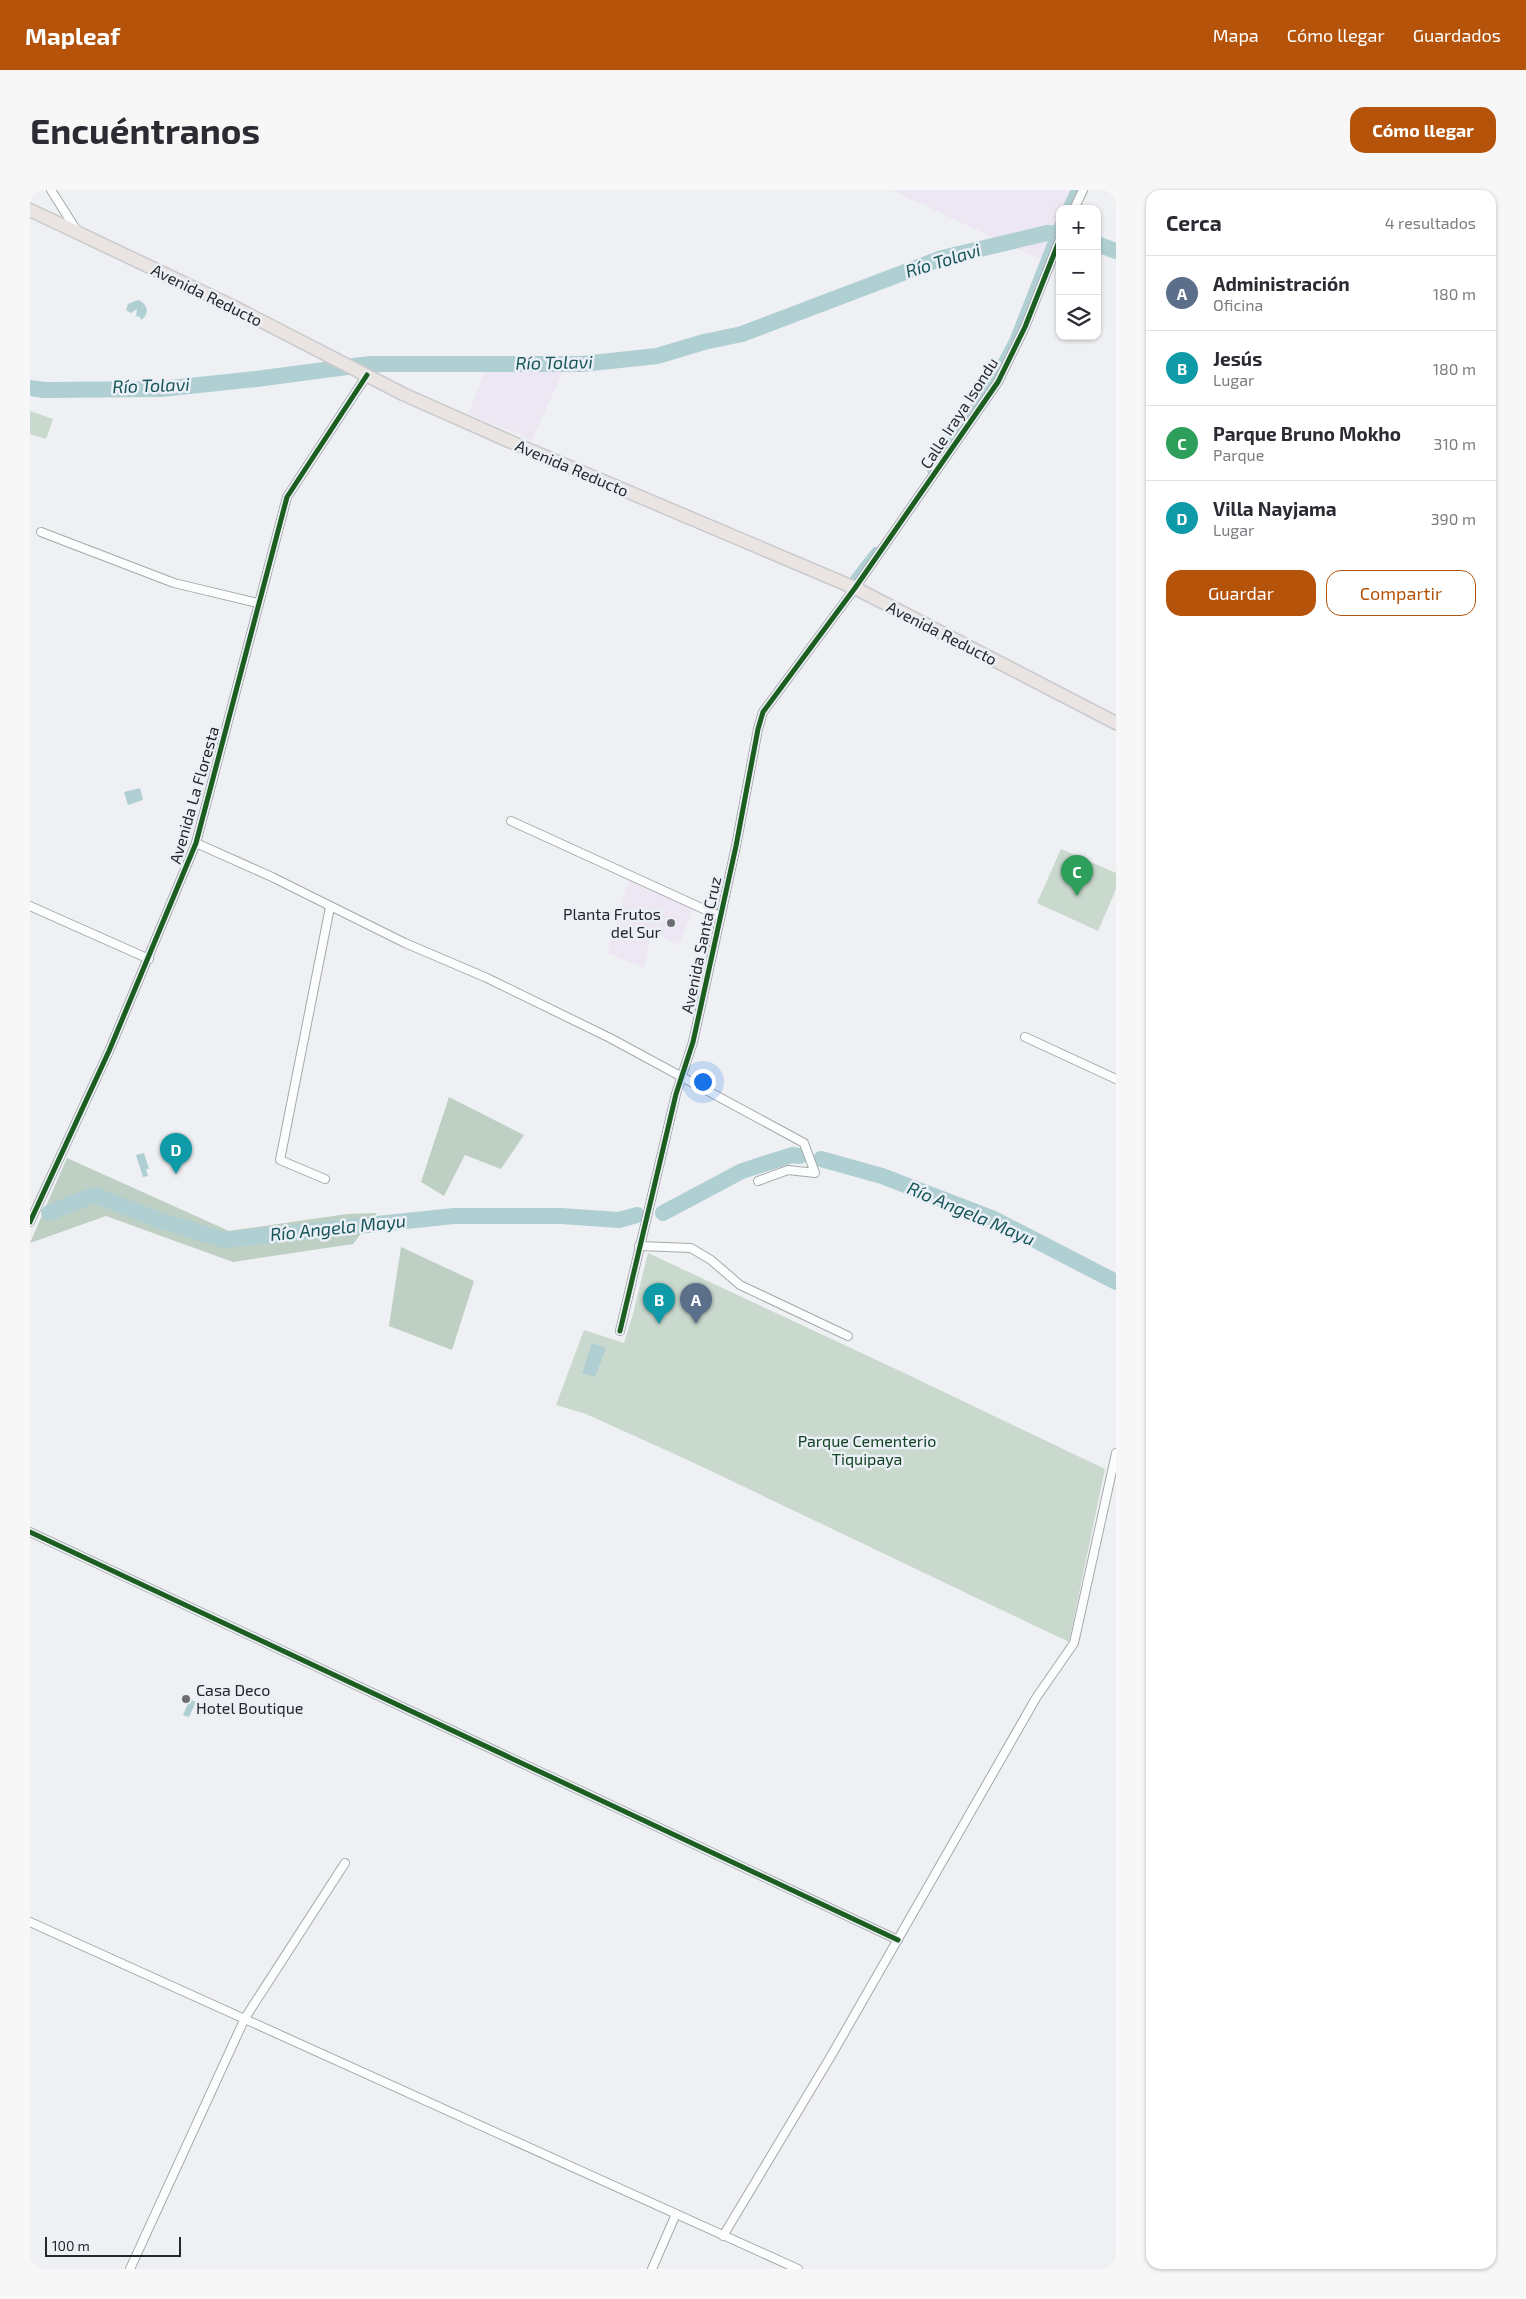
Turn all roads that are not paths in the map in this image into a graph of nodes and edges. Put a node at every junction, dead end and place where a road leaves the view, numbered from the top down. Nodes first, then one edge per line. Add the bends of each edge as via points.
1 (51, 190) edge
2 (1083, 190) edge
3 (1076, 205) edge
4 (30, 210) edge
5 (78, 232) junction
6 (1056, 249) edge
7 (364, 373) junction
8 (41, 532) dead end
9 (855, 588) junction
10 (258, 603) junction
11 (1116, 723) edge
12 (510, 821) dead end
13 (196, 843) junction
14 (30, 906) edge
15 (330, 907) junction
16 (720, 916) junction
17 (149, 959) junction
18 (1025, 1037) dead end
19 (683, 1077) junction
20 (1116, 1079) edge
21 (325, 1179) dead end
22 (758, 1181) dead end
23 (30, 1222) edge
24 (639, 1246) junction
25 (620, 1332) dead end
26 (848, 1336) dead end
27 (1116, 1453) edge
28 (30, 1532) edge
29 (345, 1863) dead end
30 (30, 1922) edge
31 (898, 1940) junction
32 (245, 2018) junction
33 (676, 2214) junction
34 (723, 2236) junction
35 (130, 2269) edge
36 (652, 2269) edge
37 (798, 2269) edge

1 - 5 street
2 - 3 street
4 - 5 main road, Avenida Reducto
5 - 7 main road, Avenida Reducto
6 - 9 street, Calle Iraya Isondu via 1025,327 998,382
7 - 9 main road, Avenida Reducto via 403,394 518,445
7 - 10 street, Avenida La Floresta via 287,497
8 - 10 street via 174,583
9 - 11 main road, Avenida Reducto
9 - 16 street, Avenida Santa Cruz via 763,712
10 - 13 street, Avenida La Floresta
12 - 16 street
13 - 15 street
13 - 17 street, Avenida La Floresta
14 - 17 street
15 - 19 street via 488,978
15 - 21 street via 280,1160
16 - 19 street, Avenida Santa Cruz
17 - 23 street, Avenida La Floresta
18 - 20 street
19 - 22 street via 804,1143 816,1173 788,1170
19 - 24 street, Avenida Santa Cruz
24 - 25 street, Avenida Santa Cruz
24 - 26 street via 691,1248 740,1285
27 - 31 street via 1074,1643 1036,1698
28 - 31 street
29 - 32 street
30 - 32 street
31 - 34 street
32 - 33 street
32 - 35 street
33 - 34 street
33 - 36 street
34 - 37 street

